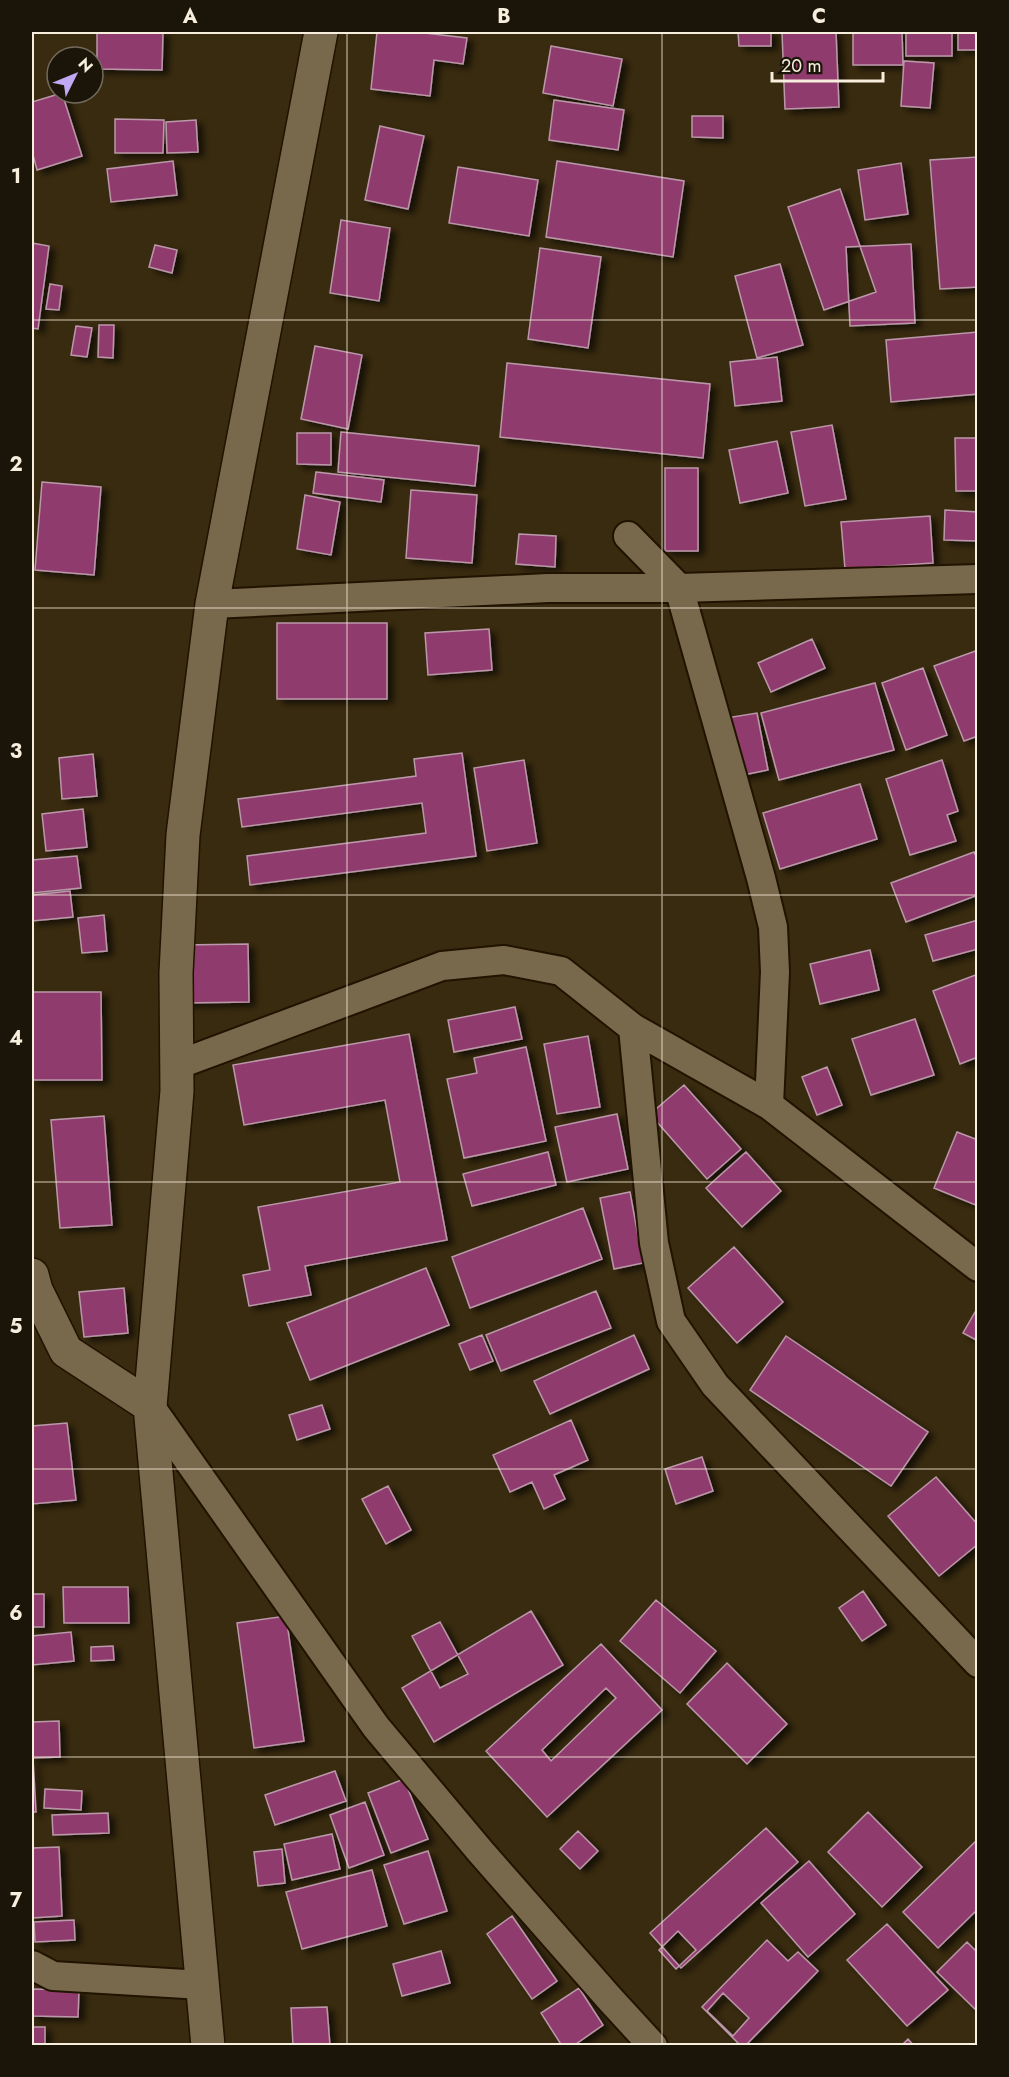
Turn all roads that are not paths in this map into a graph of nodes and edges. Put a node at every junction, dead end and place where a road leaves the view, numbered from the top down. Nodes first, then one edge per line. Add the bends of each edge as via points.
1 (321, 32) edge
2 (628, 536) dead end
3 (978, 579) edge
4 (679, 588) junction
5 (212, 603) junction
6 (633, 1028) junction
7 (177, 1065) junction
8 (769, 1105) junction
9 (978, 1267) edge
10 (32, 1275) edge
11 (150, 1406) junction
12 (978, 1663) edge
13 (32, 1965) edge
14 (202, 1985) junction
15 (208, 2046) edge
16 (653, 2046) edge

1 - 5 street
2 - 4 street
3 - 4 street
4 - 5 street via 548,588
4 - 8 street via 773,927 775,972
5 - 7 street via 183,835 176,973
6 - 7 street via 561,971 504,960 442,966
6 - 8 street
6 - 12 street via 654,1243 671,1322 715,1385
7 - 11 street
8 - 9 street
10 - 11 street via 66,1351
11 - 14 street
11 - 16 street via 376,1727 487,1860
13 - 14 street via 53,1976
14 - 15 street

